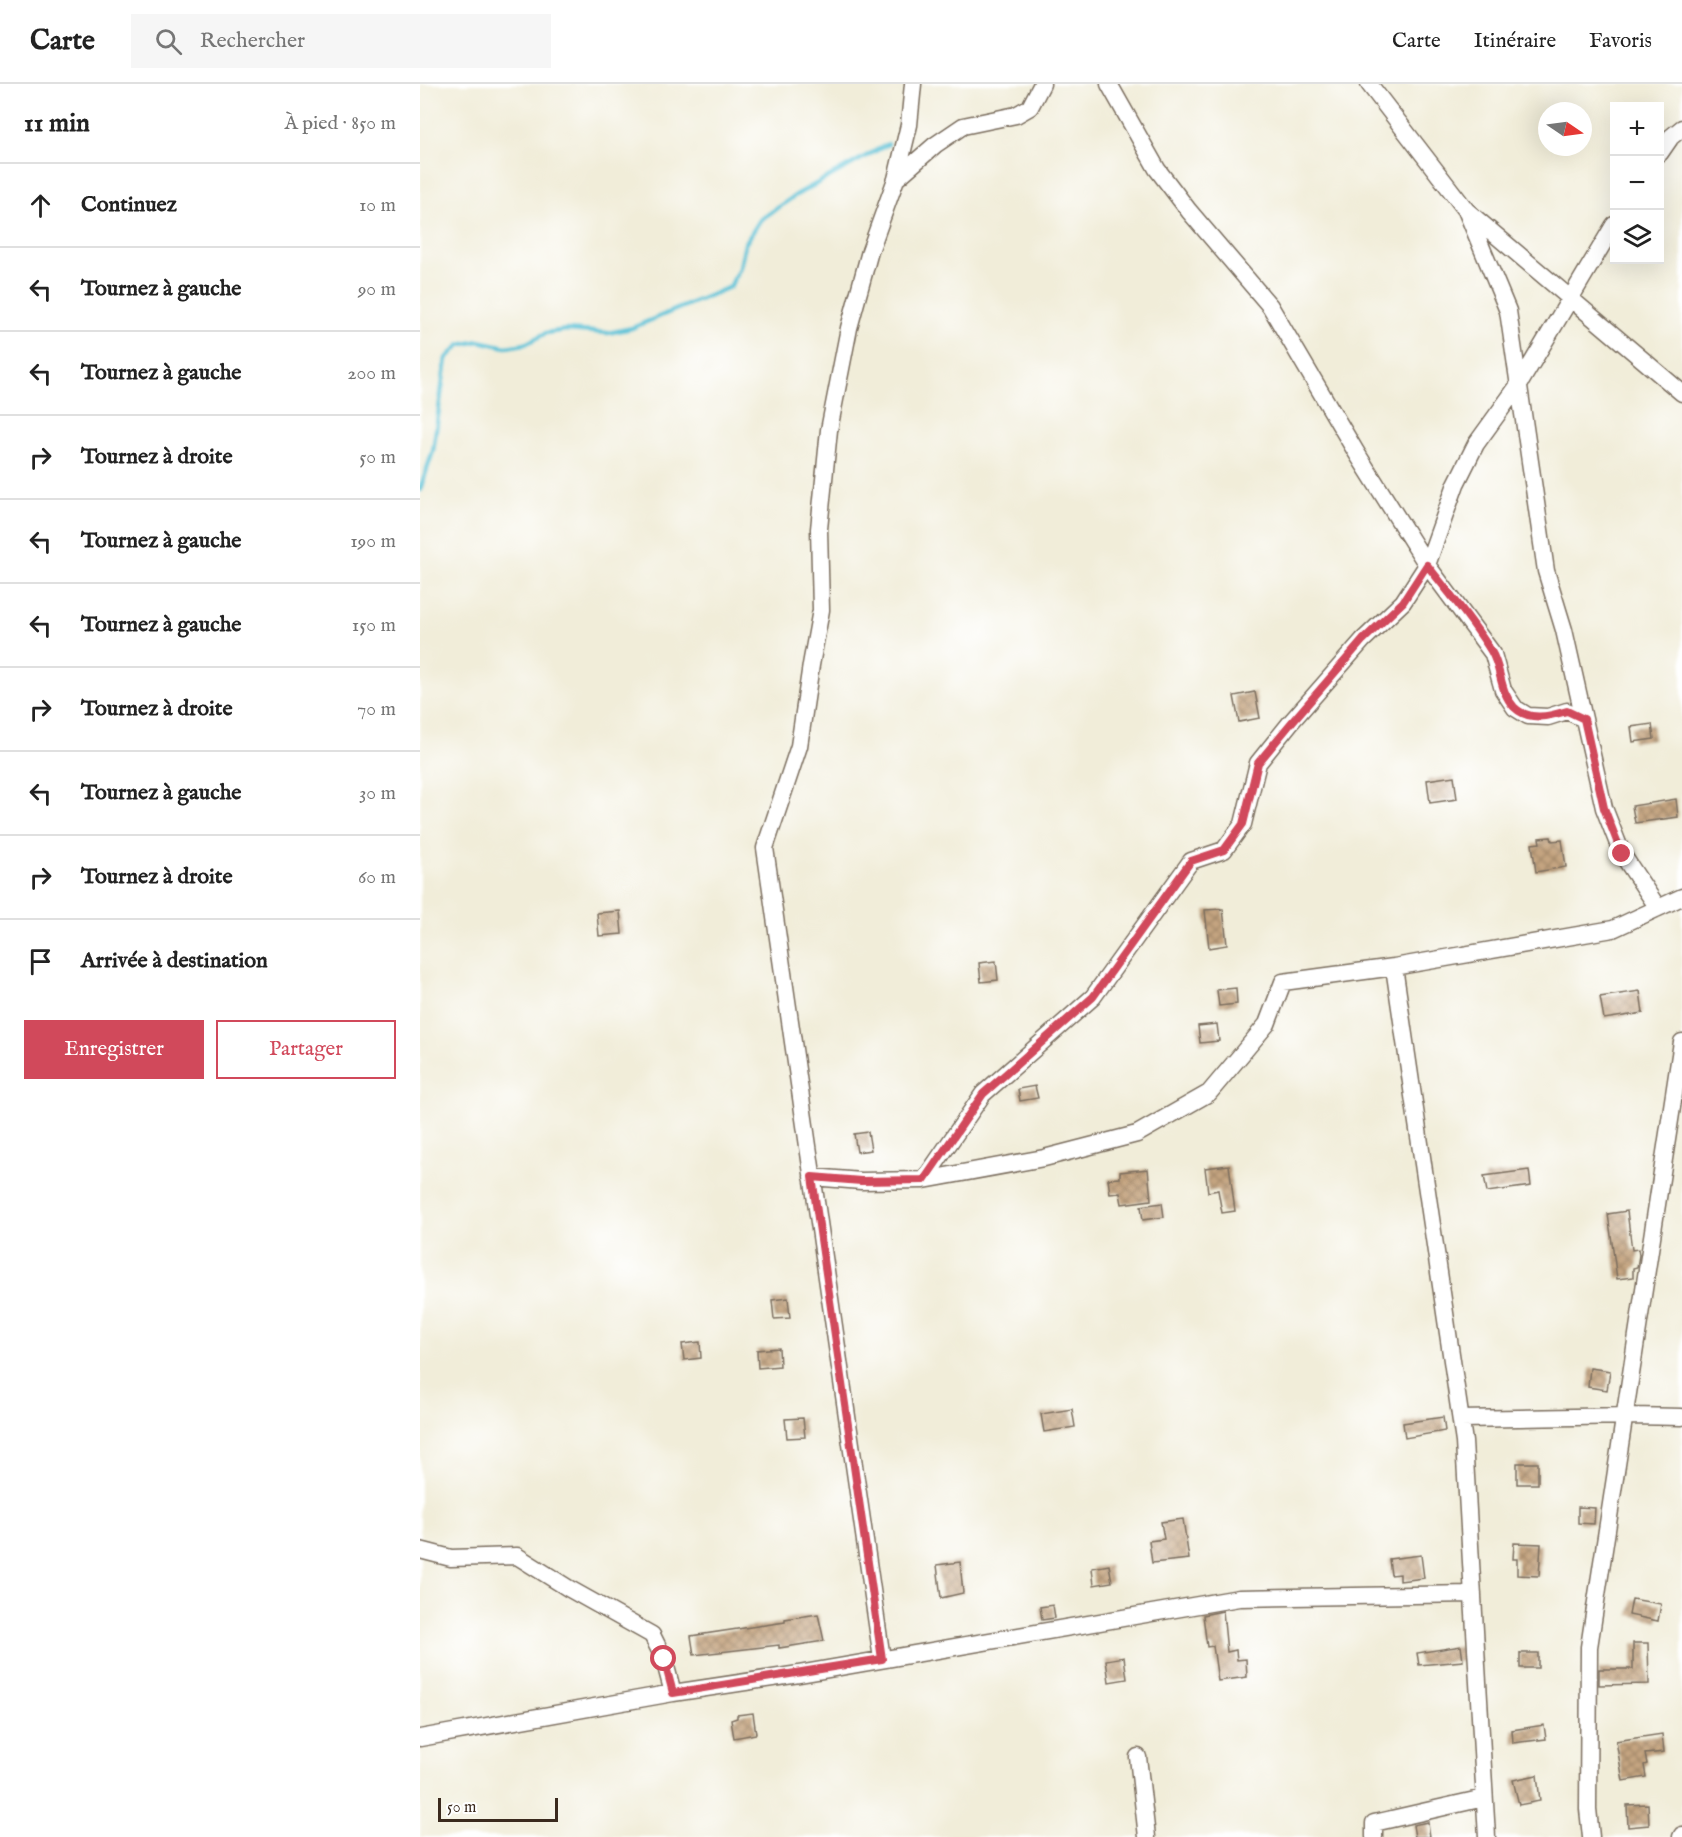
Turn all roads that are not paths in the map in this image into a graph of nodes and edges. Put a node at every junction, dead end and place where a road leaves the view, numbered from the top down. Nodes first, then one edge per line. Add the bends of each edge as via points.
1 (913, 84) edge
2 (1042, 84) edge
3 (1109, 84) edge
4 (1369, 84) edge
5 (1682, 128) edge
6 (1664, 146) edge
7 (896, 179) junction
8 (1466, 210) junction
9 (1610, 232) edge
10 (1571, 299) junction
11 (1520, 383) junction
12 (1682, 393) edge
13 (1427, 565) junction
14 (1584, 719) junction
15 (1682, 897) edge
16 (1658, 908) junction
17 (1394, 967) junction
18 (1682, 1042) edge
19 (812, 1177) junction
20 (924, 1180) junction
21 (1624, 1417) junction
22 (1682, 1417) edge
23 (1461, 1419) junction
24 (420, 1550) edge
25 (1473, 1594) junction
26 (882, 1659) junction
27 (673, 1693) junction
28 (420, 1738) edge
29 (1138, 1757) dead end
30 (1484, 1798) junction
31 (1147, 1837) edge
32 (1374, 1837) edge
33 (1487, 1837) edge
34 (1591, 1837) edge

1 - 7 street via 909,125
2 - 7 street via 1030,107 1016,115 963,126
3 - 13 street via 1157,169 1270,306
4 - 8 street
5 - 6 street
7 - 19 street via 870,251 849,328 829,430 819,529 821,610 799,746 765,848
8 - 10 street
8 - 11 street via 1508,311
9 - 10 street
10 - 11 street
10 - 12 street
11 - 13 street via 1476,444 1456,484
11 - 14 street via 1546,571
13 - 14 street via 1493,654 1503,690 1515,708 1528,716 1548,717 1567,711
13 - 20 street via 1403,602 1363,640 1258,763 1243,824 1224,850 1191,861 1093,997 983,1094
14 - 16 street via 1604,808 1622,854
15 - 16 street
16 - 17 street via 1613,929
17 - 20 street via 1283,982 1267,1024 1209,1093 1137,1134 1044,1158
17 - 23 street
18 - 21 street
19 - 20 street
19 - 26 street
21 - 22 street
21 - 23 street
21 - 34 street via 1589,1647
23 - 25 street
24 - 27 street via 451,1558 518,1556 652,1635 664,1659
25 - 26 street via 1239,1598
25 - 30 street
26 - 27 street
27 - 28 street
29 - 31 street
30 - 32 street via 1374,1823
30 - 33 street

